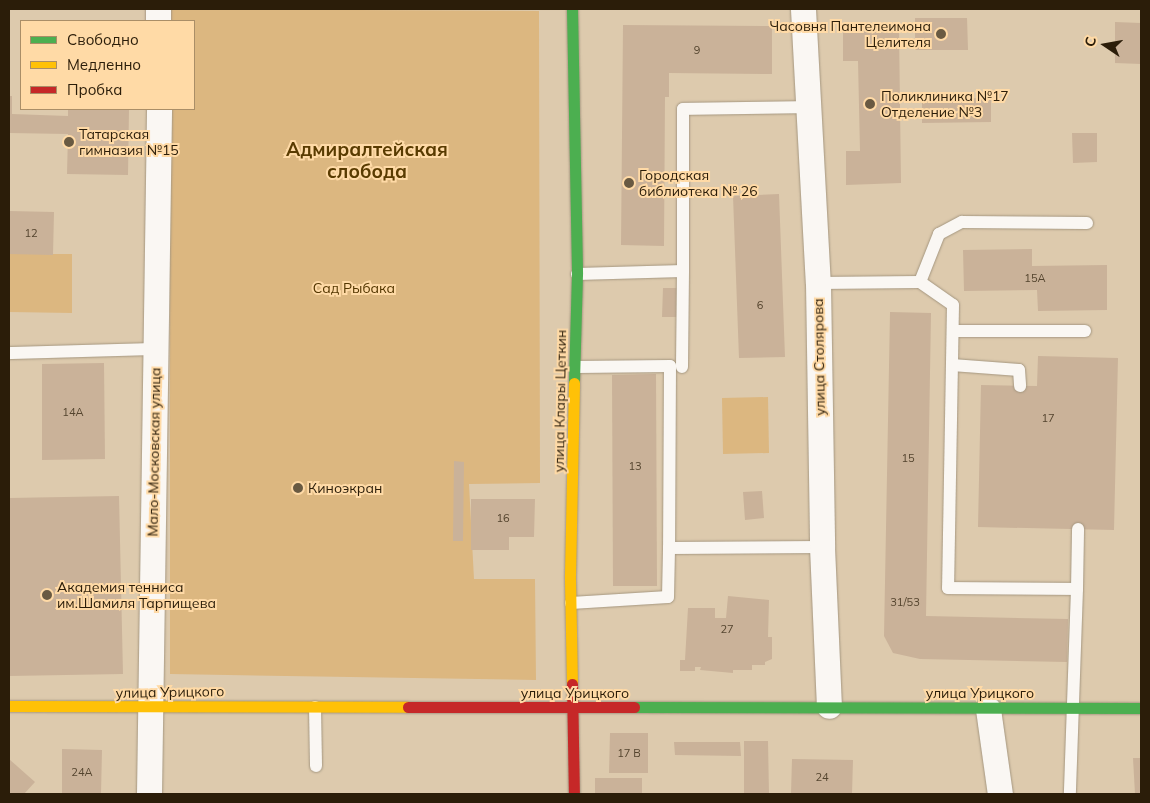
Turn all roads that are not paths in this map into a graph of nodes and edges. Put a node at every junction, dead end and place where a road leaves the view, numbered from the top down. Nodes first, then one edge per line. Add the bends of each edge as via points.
1 (572, 9) edge
2 (803, 9) edge
3 (808, 107) junction
4 (159, 110) edge
5 (1087, 223) dead end
6 (683, 271) junction
7 (577, 274) junction
8 (920, 282) junction
9 (818, 283) junction
10 (953, 331) junction
11 (1085, 331) dead end
12 (156, 349) junction
13 (9, 353) edge
14 (952, 365) junction
15 (576, 367) junction
16 (682, 367) dead end
17 (1020, 386) dead end
18 (1078, 529) dead end
19 (822, 547) junction
20 (669, 548) junction
21 (1077, 589) junction
22 (571, 603) junction
23 (9, 706) edge
24 (829, 706) junction
25 (150, 707) junction
26 (315, 707) junction
27 (573, 708) junction
28 (1073, 708) junction
29 (1141, 708) edge
30 (988, 709) junction
31 (316, 766) dead end
32 (149, 794) edge
33 (574, 794) edge
34 (1000, 794) edge
35 (1070, 794) edge

1 - 7 street, улица Клары Цеткин
2 - 3 street, улица Столярова
3 - 6 lane via 683,109
3 - 9 street, улица Столярова
4 - 12 street, Мало-Московская улица
5 - 8 lane via 962,222 939,234
6 - 7 lane
6 - 16 lane
7 - 15 street, улица Клары Цеткин
8 - 9 lane
8 - 10 lane via 953,305
9 - 19 street, улица Столярова
10 - 11 lane
10 - 14 lane
12 - 13 lane
12 - 25 street, Мало-Московская улица
14 - 17 lane via 1020,370
14 - 21 lane via 948,588
15 - 20 lane via 670,366
15 - 22 street, улица Клары Цеткин
18 - 21 lane
19 - 20 lane
19 - 24 street, улица Столярова
20 - 22 lane via 668,597
21 - 28 lane
22 - 27 street, улица Клары Цеткин
23 - 25 street, улица Урицкого
24 - 27 street, улица Урицкого
24 - 30 street, улица Урицкого
25 - 26 street, улица Урицкого
25 - 32 street, Мало-Московская улица
26 - 27 street, улица Урицкого
26 - 31 lane
27 - 33 street, улица Клары Цеткин
28 - 29 street, улица Урицкого
28 - 30 street, улица Урицкого
28 - 35 lane
30 - 34 street

